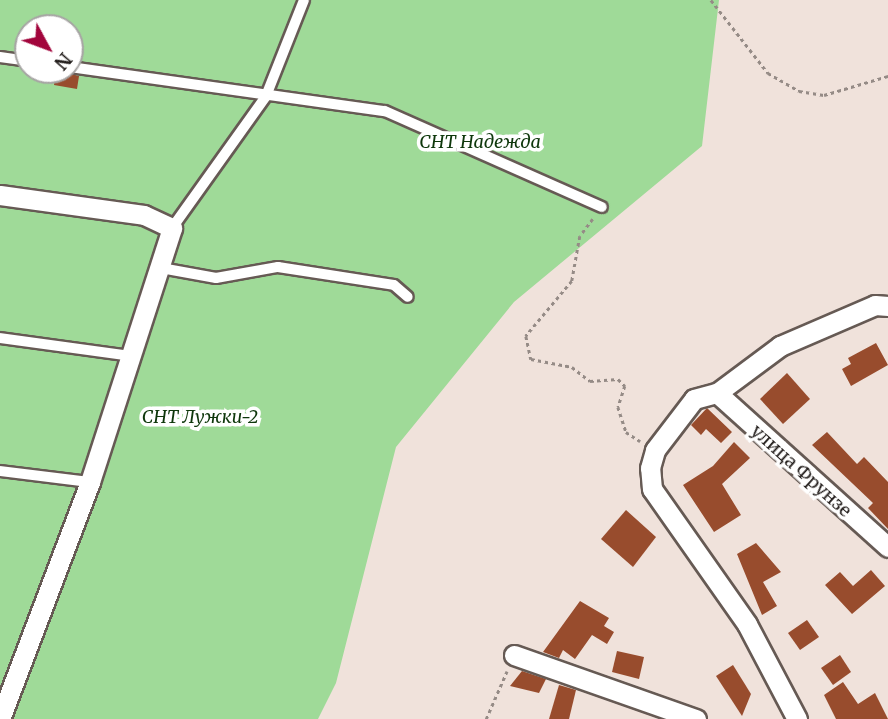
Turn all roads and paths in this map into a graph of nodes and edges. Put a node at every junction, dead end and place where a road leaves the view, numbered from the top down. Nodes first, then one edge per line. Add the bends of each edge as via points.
1 (304, 0) edge
2 (711, 0) edge
3 (84, 69) edge
4 (888, 76) edge
5 (266, 96) junction
6 (0, 195) edge
7 (602, 207) joint
8 (172, 228) junction
9 (161, 268) junction
10 (408, 297) dead end
11 (888, 306) edge
12 (0, 338) edge
13 (132, 356) junction
14 (717, 393) junction
15 (655, 450) junction
16 (0, 471) edge
17 (90, 482) junction
18 (888, 547) edge
19 (514, 655) joint
20 (0, 719) edge
21 (486, 719) edge
22 (696, 719) edge
23 (797, 719) edge

1 - 5 lane
2 - 4 path via 768,73 799,91 824,95
3 - 5 lane
5 - 7 lane via 385,111
5 - 8 lane
6 - 8 street via 144,215
7 - 15 path via 580,236 572,281 526,336 531,359 572,367 590,381 618,379 625,386 618,407 626,432
8 - 9 street
9 - 10 lane via 216,278 278,267 394,285
9 - 13 street
11 - 14 street via 875,305 780,346
12 - 13 lane
13 - 17 street
14 - 15 street via 694,399
14 - 18 street, улица Фрунзе
15 - 23 street via 652,489 747,624
16 - 17 lane
17 - 20 street
19 - 21 path
19 - 22 street

